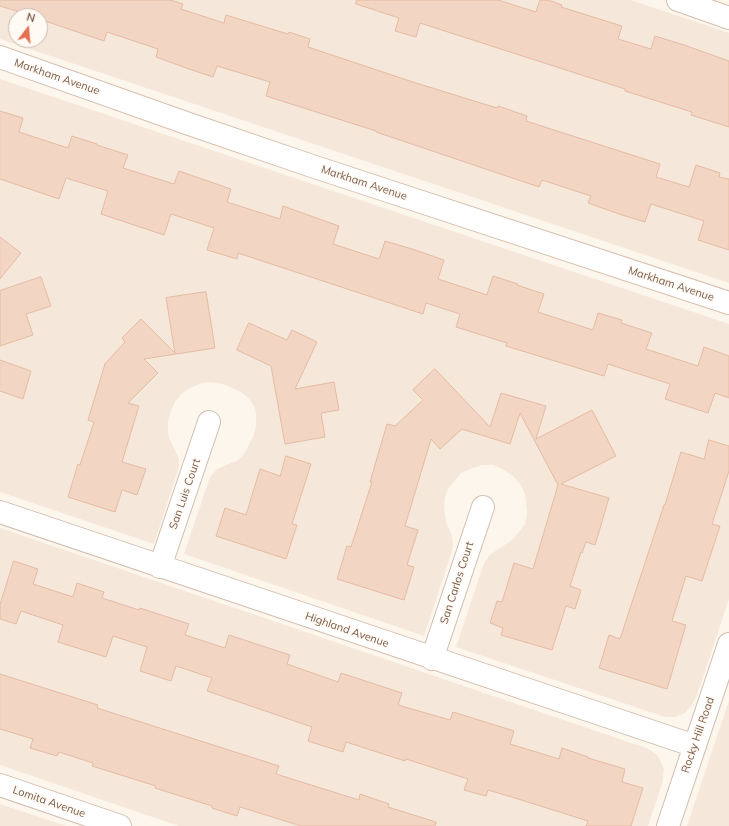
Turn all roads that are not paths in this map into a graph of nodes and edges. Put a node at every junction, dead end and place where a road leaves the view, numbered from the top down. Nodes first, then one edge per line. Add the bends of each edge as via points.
1 (678, 0) edge
2 (729, 18) edge
3 (0, 57) edge
4 (729, 303) edge
5 (209, 422) dead end
6 (483, 507) dead end
7 (0, 512) edge
8 (160, 567) junction
9 (729, 644) edge
10 (432, 659) junction
11 (695, 746) junction
12 (0, 785) edge
13 (120, 826) edge
14 (668, 826) edge

1 - 2 street
3 - 4 street, Markham Avenue via 312,166
5 - 8 street, San Luis Court
6 - 10 street, San Carlos Court
7 - 8 street, Highland Avenue
8 - 10 street, Highland Avenue
9 - 11 street, Rocky Hill Road
10 - 11 street, Highland Avenue
11 - 14 street, Rocky Hill Road
12 - 13 street, Lomita Avenue

